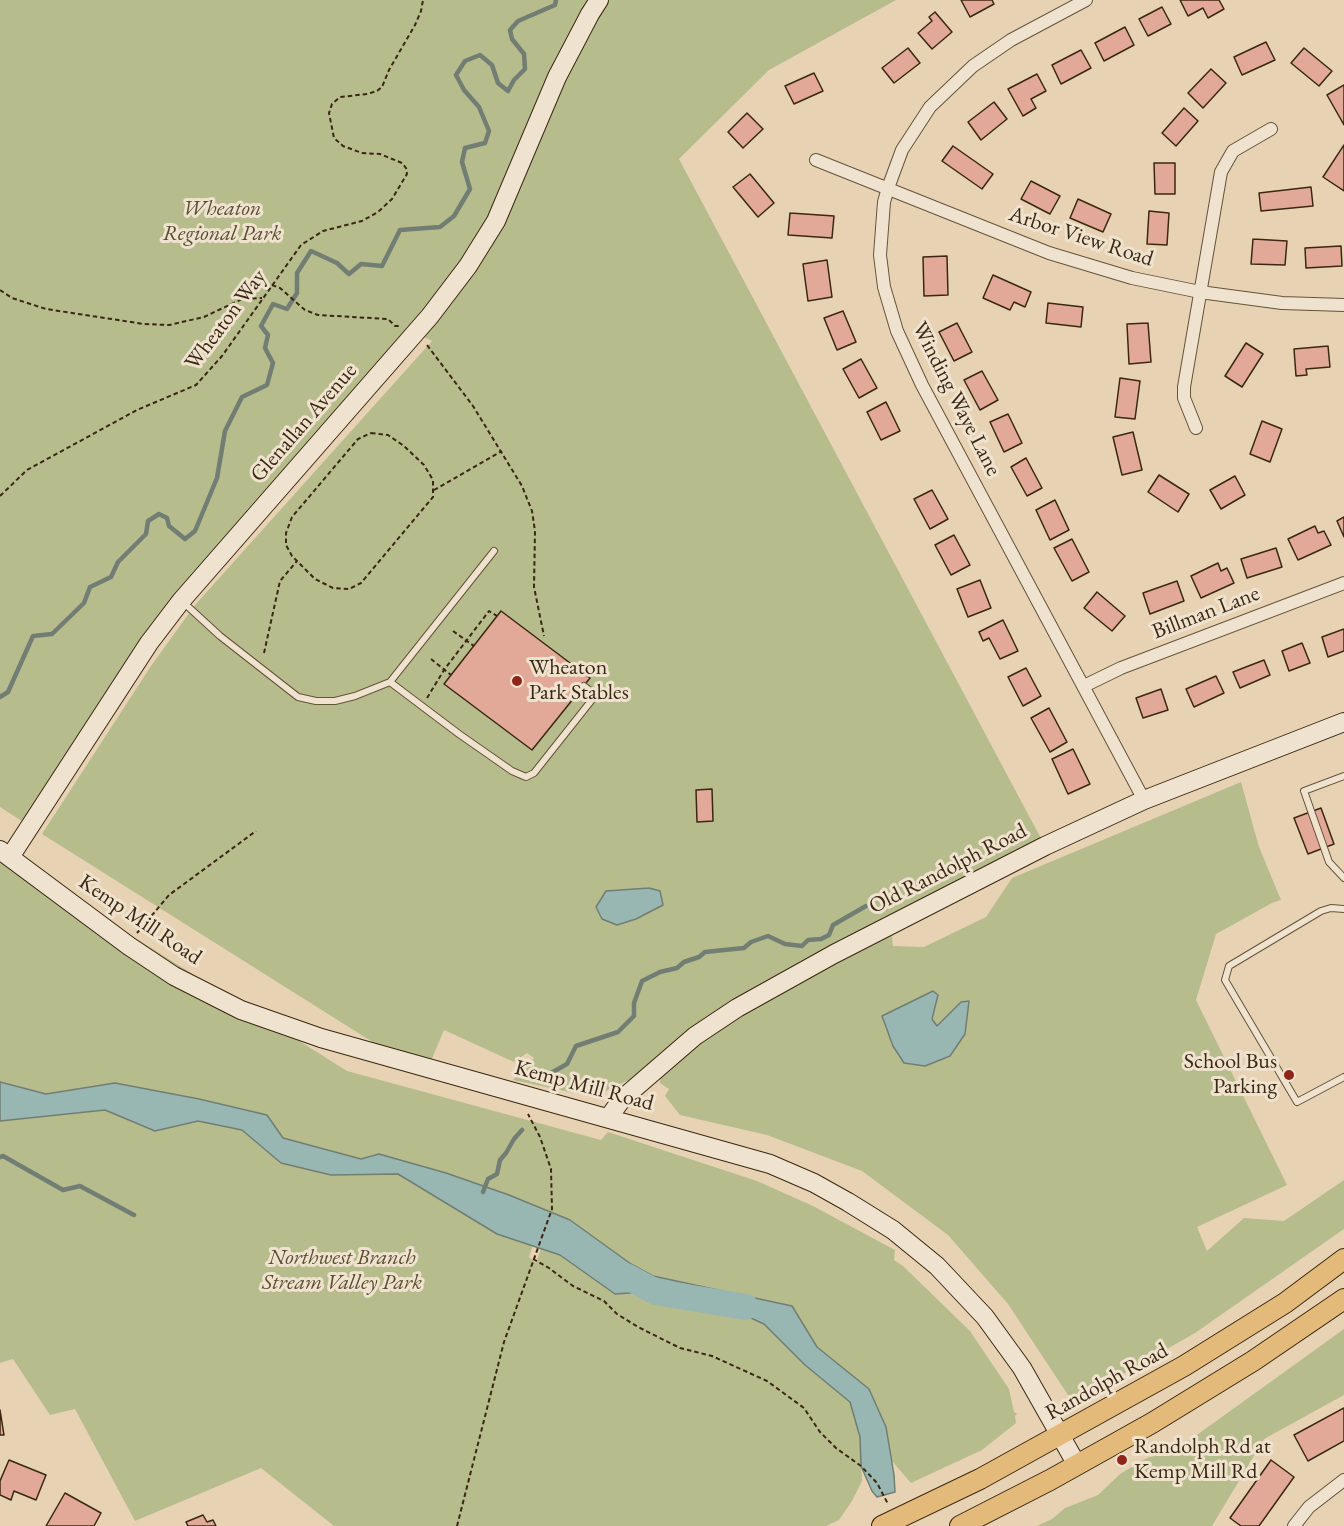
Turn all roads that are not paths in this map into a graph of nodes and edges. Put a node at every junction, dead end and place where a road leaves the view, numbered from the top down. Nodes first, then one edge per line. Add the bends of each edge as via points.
1 (599, 0) edge
2 (1086, 0) edge
3 (1271, 129) dead end
4 (816, 159) dead end
5 (888, 188) junction
6 (1200, 292) junction
7 (1344, 305) edge
8 (1196, 428) dead end
9 (494, 551) dead end
10 (1344, 583) edge
11 (181, 601) junction
12 (390, 682) junction
13 (584, 686) dead end
14 (1084, 686) junction
15 (1344, 722) edge
16 (1344, 776) edge
17 (1144, 800) junction
18 (5, 854) edge
19 (1344, 878) edge
20 (1344, 909) edge
21 (1344, 1077) edge
22 (609, 1118) junction
23 (1344, 1259) edge
24 (1344, 1299) edge
25 (1061, 1435) junction
26 (1077, 1466) junction
27 (1344, 1480) edge
28 (882, 1526) edge
29 (960, 1526) edge
30 (1294, 1526) edge

1 - 11 street, Glenallan Avenue via 557,77 496,221 468,266 430,316
2 - 5 street, Winding Waye Lane via 1011,40 973,66 930,107 902,150
3 - 6 street via 1233,151 1221,172
4 - 5 street, Arbor View Road
5 - 6 street, Arbor View Road via 1049,253 1132,278
5 - 14 street, Winding Waye Lane via 880,255 884,287 897,330 922,385
6 - 7 street, Arbor View Road via 1282,303
6 - 8 street via 1184,398
9 - 12 lane
10 - 14 street, Billman Lane via 1121,668
11 - 12 lane via 298,697 335,701
11 - 18 street, Glenallan Avenue
12 - 13 lane via 459,734 526,777 534,773 591,701 593,693
14 - 17 street, Winding Waye Lane
15 - 17 street, Old Randolph Road
16 - 19 lane via 1304,791 1329,862
17 - 22 street, Old Randolph Road via 834,954 737,1008 663,1063 622,1099
18 - 22 street, Kemp Mill Road via 129,946 223,1002 376,1054
20 - 21 lane via 1321,911 1229,966 1225,980 1297,1102
22 - 25 street, Kemp Mill Road via 770,1164 840,1197 893,1230 937,1266 985,1317 1022,1368
23 - 25 main road, Randolph Road via 1207,1353
24 - 26 main road via 1253,1361
25 - 26 street, Kemp Mill Road
25 - 28 main road, Randolph Road
26 - 29 main road
27 - 30 street via 1309,1507

